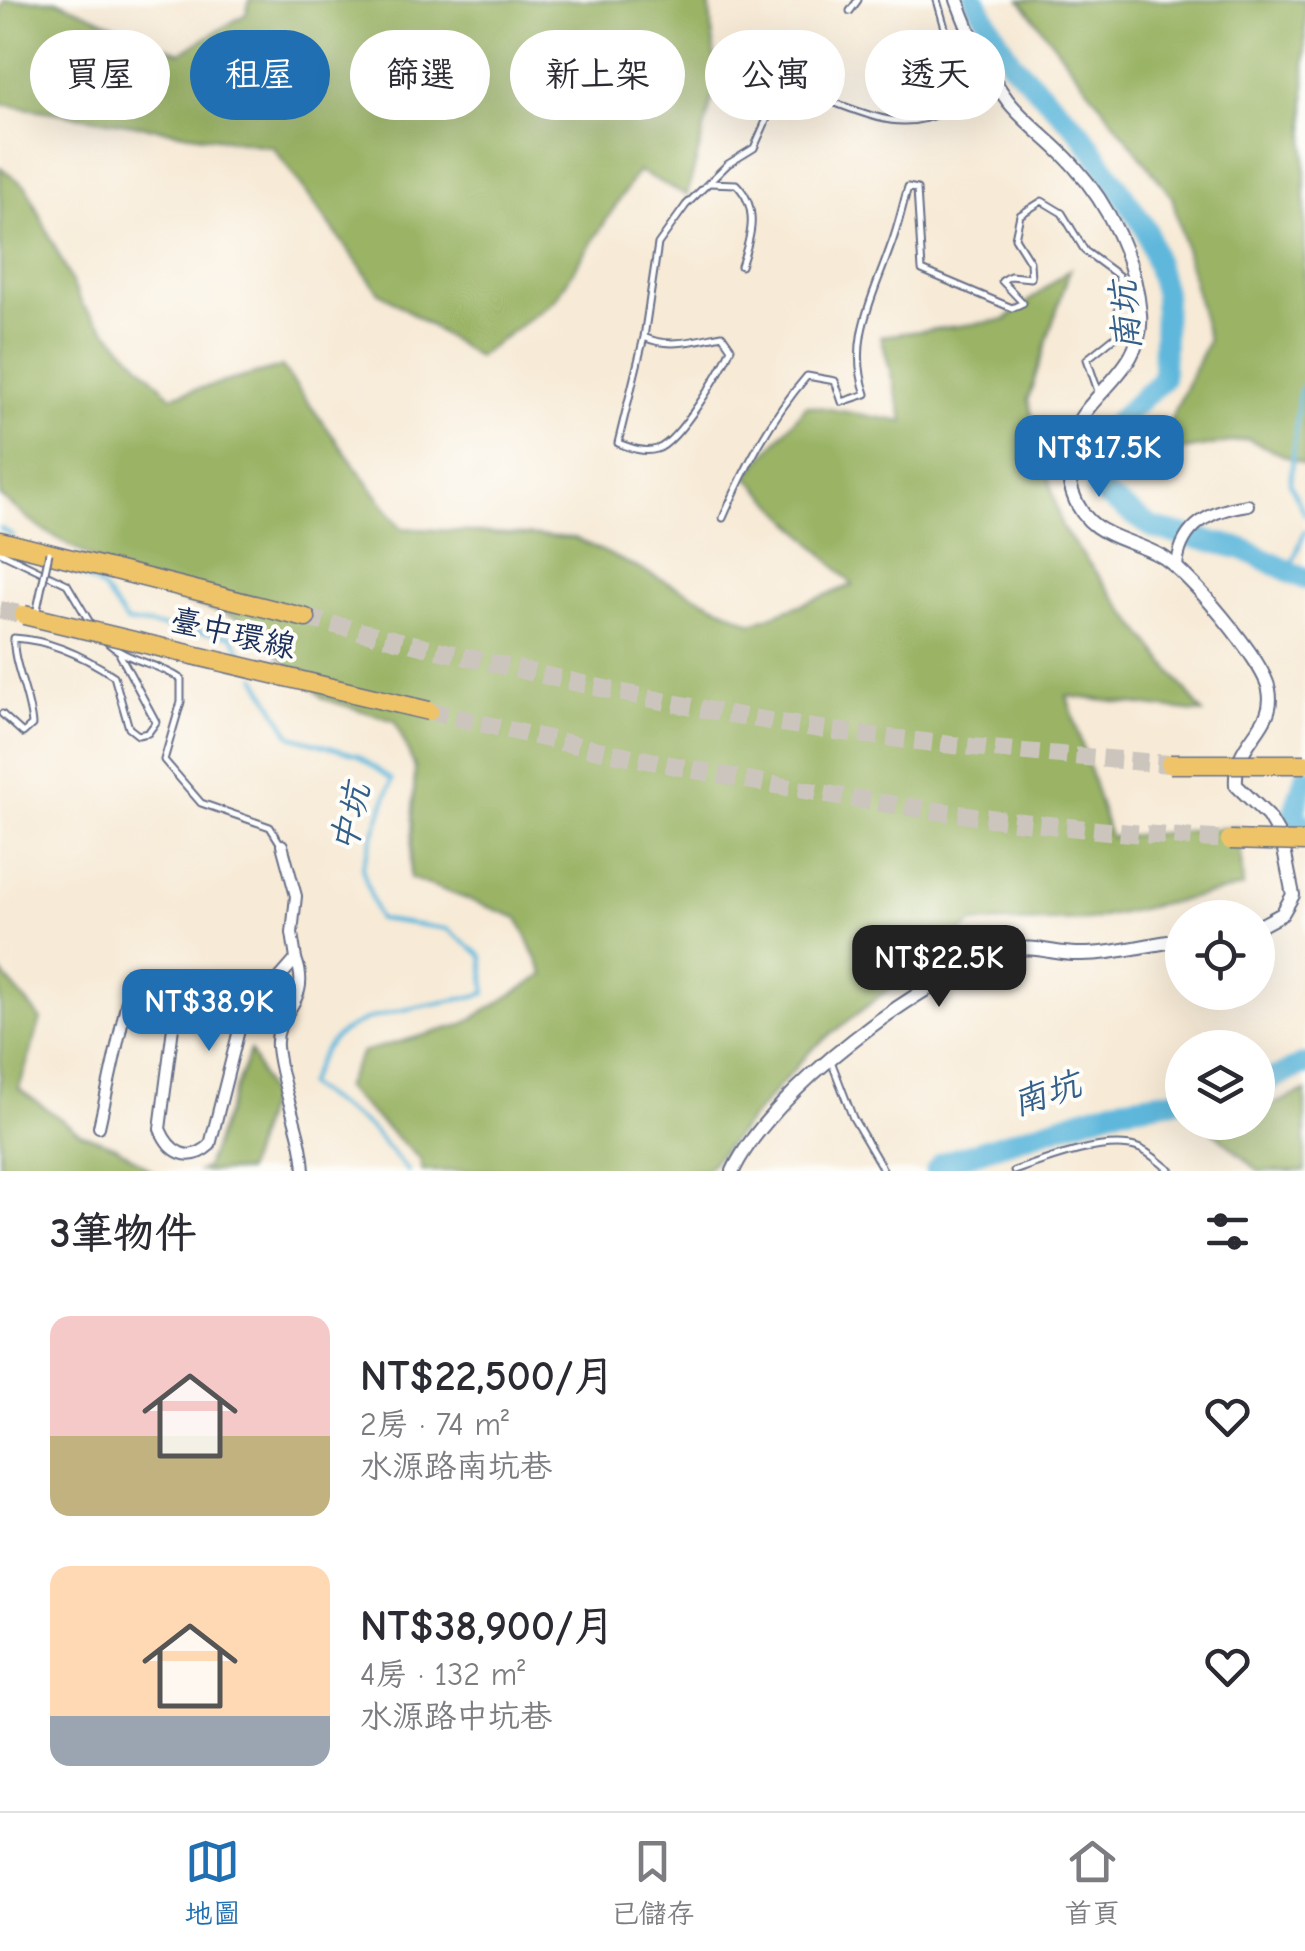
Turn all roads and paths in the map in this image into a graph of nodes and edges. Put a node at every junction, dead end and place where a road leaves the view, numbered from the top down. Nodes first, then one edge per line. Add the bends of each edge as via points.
1 (858, 0) edge
2 (936, 0) edge
3 (956, 0) edge
4 (850, 12) dead end
5 (709, 183) junction
6 (741, 266) dead end
7 (644, 337) junction
8 (1098, 394) junction
9 (1248, 505) dead end
10 (723, 518) dead end
11 (0, 541) edge
12 (0, 552) edge
13 (49, 553) junction
14 (1177, 563) junction
15 (29, 616) joint
16 (306, 618) tunnel mouth
17 (120, 655) junction
18 (429, 710) tunnel mouth
19 (2, 714) edge
20 (1170, 764) tunnel mouth
21 (1305, 764) edge
22 (1230, 840) tunnel mouth
23 (1305, 842) edge
24 (282, 846) joint
25 (1275, 918) edge
26 (1165, 942) edge
27 (296, 960) junction
28 (829, 1056) junction
29 (98, 1127) dead end
30 (304, 1171) edge
31 (733, 1171) edge
32 (884, 1171) edge
33 (1014, 1171) edge
34 (1171, 1171) edge

1 - 4 lane
2 - 5 lane via 947,35 904,71 938,92 943,111 926,121 900,123 786,90 754,148
3 - 8 street via 990,75 1076,168 1124,240 1140,317 1138,345 1130,363
5 - 6 lane via 736,184 748,195 753,230
5 - 7 lane via 658,244
7 - 7 lane via 618,443 641,450 660,448 674,437 730,348 722,335 682,343
8 - 10 lane via 1087,359 1117,334 1119,276 1085,251 1062,213 1042,201 1020,215 1015,238 1032,278 1002,281 1024,303 1012,308 922,270 917,188 908,186 865,310 857,369 866,394 842,402 835,382 807,376 746,466
8 - 14 street via 1080,416 1068,455 1079,510 1100,533
9 - 14 street via 1214,510 1197,524
11 - 13 highway, 臺中環線
12 - 17 lane via 67,584 93,628
13 - 15 lane, bridge
13 - 16 highway, 臺中環線
14 - 25 street via 1248,648 1269,690 1262,724 1235,764 1236,785 1268,816 1292,869 1293,895
15 - 18 highway, 臺中環線, bridge
17 - 19 lane via 156,722 148,732 129,728 114,676 87,658 31,639 14,638 13,652 32,724 23,733
17 - 24 lane via 159,664 181,679 164,760 200,802 270,827
20 - 21 highway, bridge
22 - 23 highway, bridge
24 - 27 street via 296,896
26 - 28 street via 1078,954 1010,950 957,974
27 - 29 street via 241,1022 213,1135 200,1154 168,1147 160,1129 177,996 157,987 144,985 128,996
27 - 30 street via 300,996 276,1044
28 - 31 street
28 - 32 lane via 853,1118
33 - 34 lane via 1066,1153 1125,1146 1140,1148

